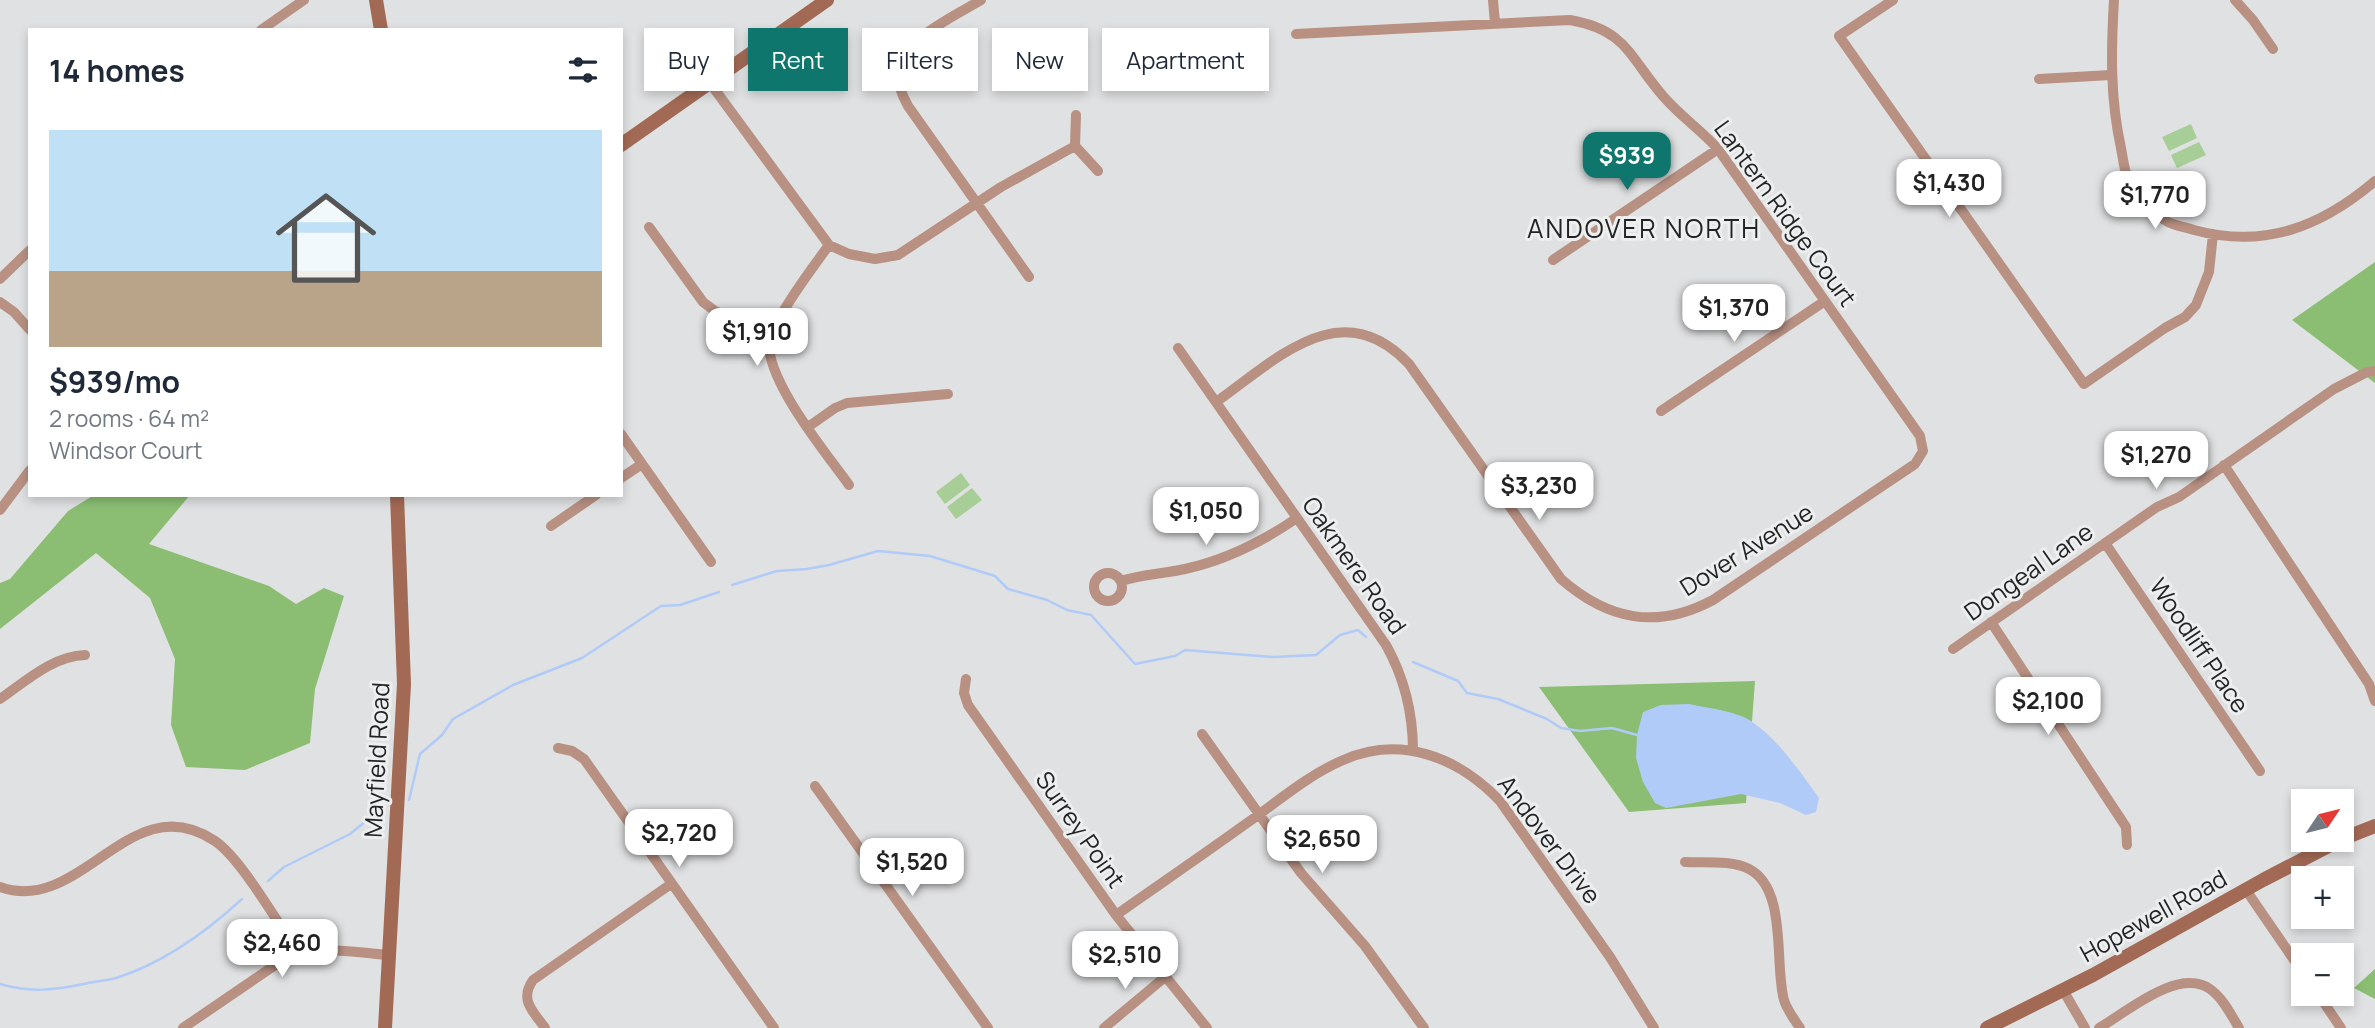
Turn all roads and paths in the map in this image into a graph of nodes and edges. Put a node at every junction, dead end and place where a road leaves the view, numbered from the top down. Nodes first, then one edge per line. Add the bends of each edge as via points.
1 (304, 0) edge
2 (376, 0) edge
3 (827, 0) edge
4 (981, 0) edge
5 (1493, 0) edge
6 (1894, 0) edge
7 (2114, 0) edge
8 (2235, 0) edge
9 (1495, 23) junction
10 (264, 28) edge
11 (381, 28) edge
12 (1296, 34) dead end
13 (2273, 49) dead end
14 (734, 66) edge
15 (2111, 75) junction
16 (2039, 79) dead end
17 (699, 91) edge
18 (716, 91) edge
19 (1076, 114) dead end
20 (623, 144) edge
21 (1075, 146) junction
22 (1718, 149) junction
23 (1098, 171) dead end
24 (2375, 181) edge
25 (977, 203) junction
26 (649, 227) dead end
27 (2213, 234) junction
28 (829, 245) junction
29 (28, 252) edge
30 (1553, 260) dead end
31 (1029, 277) dead end
32 (0, 279) edge
33 (1825, 301) junction
34 (0, 302) edge
35 (28, 328) edge
36 (770, 336) junction
37 (1178, 348) dead end
38 (2375, 371) edge
39 (948, 394) dead end
40 (1216, 402) junction
41 (1661, 411) dead end
42 (808, 427) junction
43 (623, 438) edge
44 (1923, 451) joint
45 (642, 464) junction
46 (2224, 466) junction
47 (28, 473) edge
48 (623, 477) edge
49 (849, 485) dead end
50 (397, 497) edge
51 (593, 497) edge
52 (0, 510) edge
53 (1297, 518) junction
54 (551, 526) dead end
55 (2105, 543) junction
56 (711, 562) dead end
57 (1121, 581) dead end
58 (1991, 622) junction
59 (1952, 649) dead end
60 (85, 655) dead end
61 (966, 680) dead end
62 (0, 699) edge
63 (2375, 701) edge
64 (1202, 734) dead end
65 (558, 748) dead end
66 (1413, 751) junction
67 (2260, 771) dead end
68 (815, 786) dead end
69 (1259, 815) junction
70 (2375, 826) edge
71 (2354, 835) edge
72 (2127, 845) dead end
73 (2318, 852) edge
74 (1685, 862) dead end
75 (671, 884) junction
76 (0, 887) edge
77 (2246, 890) junction
78 (1116, 915) junction
79 (296, 954) junction
80 (388, 955) junction
81 (2291, 956) edge
82 (1165, 977) junction
83 (2063, 990) junction
84 (2326, 1006) edge
85 (183, 1028) edge
86 (385, 1028) edge
87 (545, 1028) edge
88 (774, 1028) edge
89 (988, 1028) edge
90 (1104, 1028) edge
91 (1207, 1028) edge
92 (1424, 1028) edge
93 (1654, 1028) edge
94 (1800, 1028) edge
95 (1987, 1028) edge
96 (2085, 1028) edge
97 (2099, 1028) edge
98 (2239, 1028) edge
99 (2341, 1028) edge

1 - 10 street
2 - 11 street
3 - 14 street
4 - 25 street via 921,37 898,68 908,106
5 - 9 street
6 - 27 street via 1839,36 2084,384 2196,305 2209,272
7 - 15 street
8 - 13 street
9 - 12 street, Lantern Ridge Court
9 - 22 street, Lantern Ridge Court via 1570,20 1606,31 1626,46 1662,96
15 - 16 street
15 - 27 street via 2115,125 2128,180 2166,221
17 - 20 street
18 - 28 street
19 - 21 street
21 - 23 street
21 - 25 street
22 - 30 street
22 - 33 street, Lantern Ridge Court
24 - 27 street via 2295,229 2257,237
25 - 28 street via 898,256 875,259
25 - 31 street
26 - 36 street via 703,302
28 - 36 street via 790,298
29 - 32 street
33 - 41 street
33 - 44 street, Lantern Ridge Court via 1920,436
34 - 35 street
36 - 42 street via 771,363
37 - 40 street, Oakmere Road
38 - 46 street, Dongeal Lane via 2334,389
39 - 42 street via 847,403
40 - 44 street, Dover Avenue via 1314,336 1348,331 1381,340 1409,364 1561,579 1598,606 1643,618 1680,614 1713,600 1915,464
40 - 53 street, Oakmere Road
42 - 49 street
43 - 45 street
45 - 48 street
45 - 56 street
46 - 55 street, Dongeal Lane
46 - 63 street via 2370,684
47 - 52 street
50 - 80 street, Mayfield Road via 404,684
51 - 54 street
53 - 57 street via 1222,559
53 - 66 street, Oakmere Road via 1394,660 1409,705
55 - 58 street, Dongeal Lane
55 - 67 street, Woodliff Place
58 - 59 street, Dongeal Lane
58 - 72 street via 2126,827
60 - 62 street via 57,661
61 - 78 street, Surrey Point via 968,705
64 - 69 street
65 - 75 street via 583,759
66 - 69 street, Andover Drive via 1376,751 1342,760
66 - 93 street, Andover Drive via 1461,767 1500,801
68 - 89 street
69 - 78 street, Andover Drive
69 - 92 street via 1301,873 1365,946
70 - 71 street, Hopewell Road
73 - 77 street, Hopewell Road
74 - 94 street via 1737,865 1760,878 1777,921 1784,1001
75 - 87 street via 533,980 526,998
75 - 88 street
76 - 79 street via 46,889 142,832 169,827 189,830 216,842 233,857
77 - 81 street
77 - 83 street, Hopewell Road
78 - 82 street, Surrey Point
79 - 80 street via 322,949
79 - 85 street
80 - 86 street, Mayfield Road
82 - 90 street
82 - 91 street, Surrey Point
83 - 95 street, Hopewell Road
83 - 96 street
84 - 99 street
97 - 98 street via 2166,987 2185,982 2210,989

